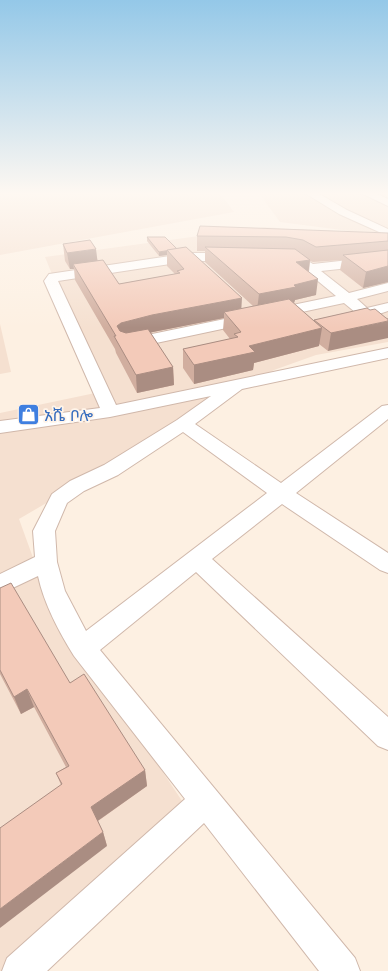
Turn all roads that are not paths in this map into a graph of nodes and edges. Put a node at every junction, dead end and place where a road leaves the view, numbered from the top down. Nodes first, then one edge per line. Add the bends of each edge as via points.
1 (190, 257) junction
2 (245, 257) edge
3 (276, 258) edge
4 (377, 261) edge
5 (202, 268) edge
6 (310, 268) junction
7 (388, 287) edge
8 (346, 298) junction
9 (242, 306) edge
10 (388, 307) edge
11 (365, 313) junction
12 (254, 317) junction
13 (388, 332) edge
14 (128, 344) edge
15 (388, 353) edge
16 (236, 386) junction
17 (388, 410) edge
18 (110, 412) junction
19 (183, 424) junction
20 (0, 427) edge
21 (280, 493) junction
22 (197, 558) junction
23 (46, 562) junction
24 (388, 564) edge
25 (0, 585) edge
26 (83, 648) junction
27 (388, 736) edge
28 (206, 802) junction
29 (29, 968) edge
30 (342, 971) edge

1 - 2 street
1 - 5 street
1 - 18 street via 62,276 52,281
3 - 6 street via 297,260
4 - 6 street
6 - 8 street
7 - 8 street
8 - 11 street
8 - 12 street
9 - 12 street
10 - 11 street
11 - 13 street
12 - 14 street
15 - 16 street
16 - 18 street
16 - 19 street
17 - 21 street
18 - 20 street
19 - 21 street
19 - 23 street via 111,470 77,486 59,499 44,530
21 - 22 street
21 - 24 street
22 - 26 street
22 - 27 street
23 - 25 street
23 - 26 street via 53,591
26 - 28 street
28 - 29 street
28 - 30 street

